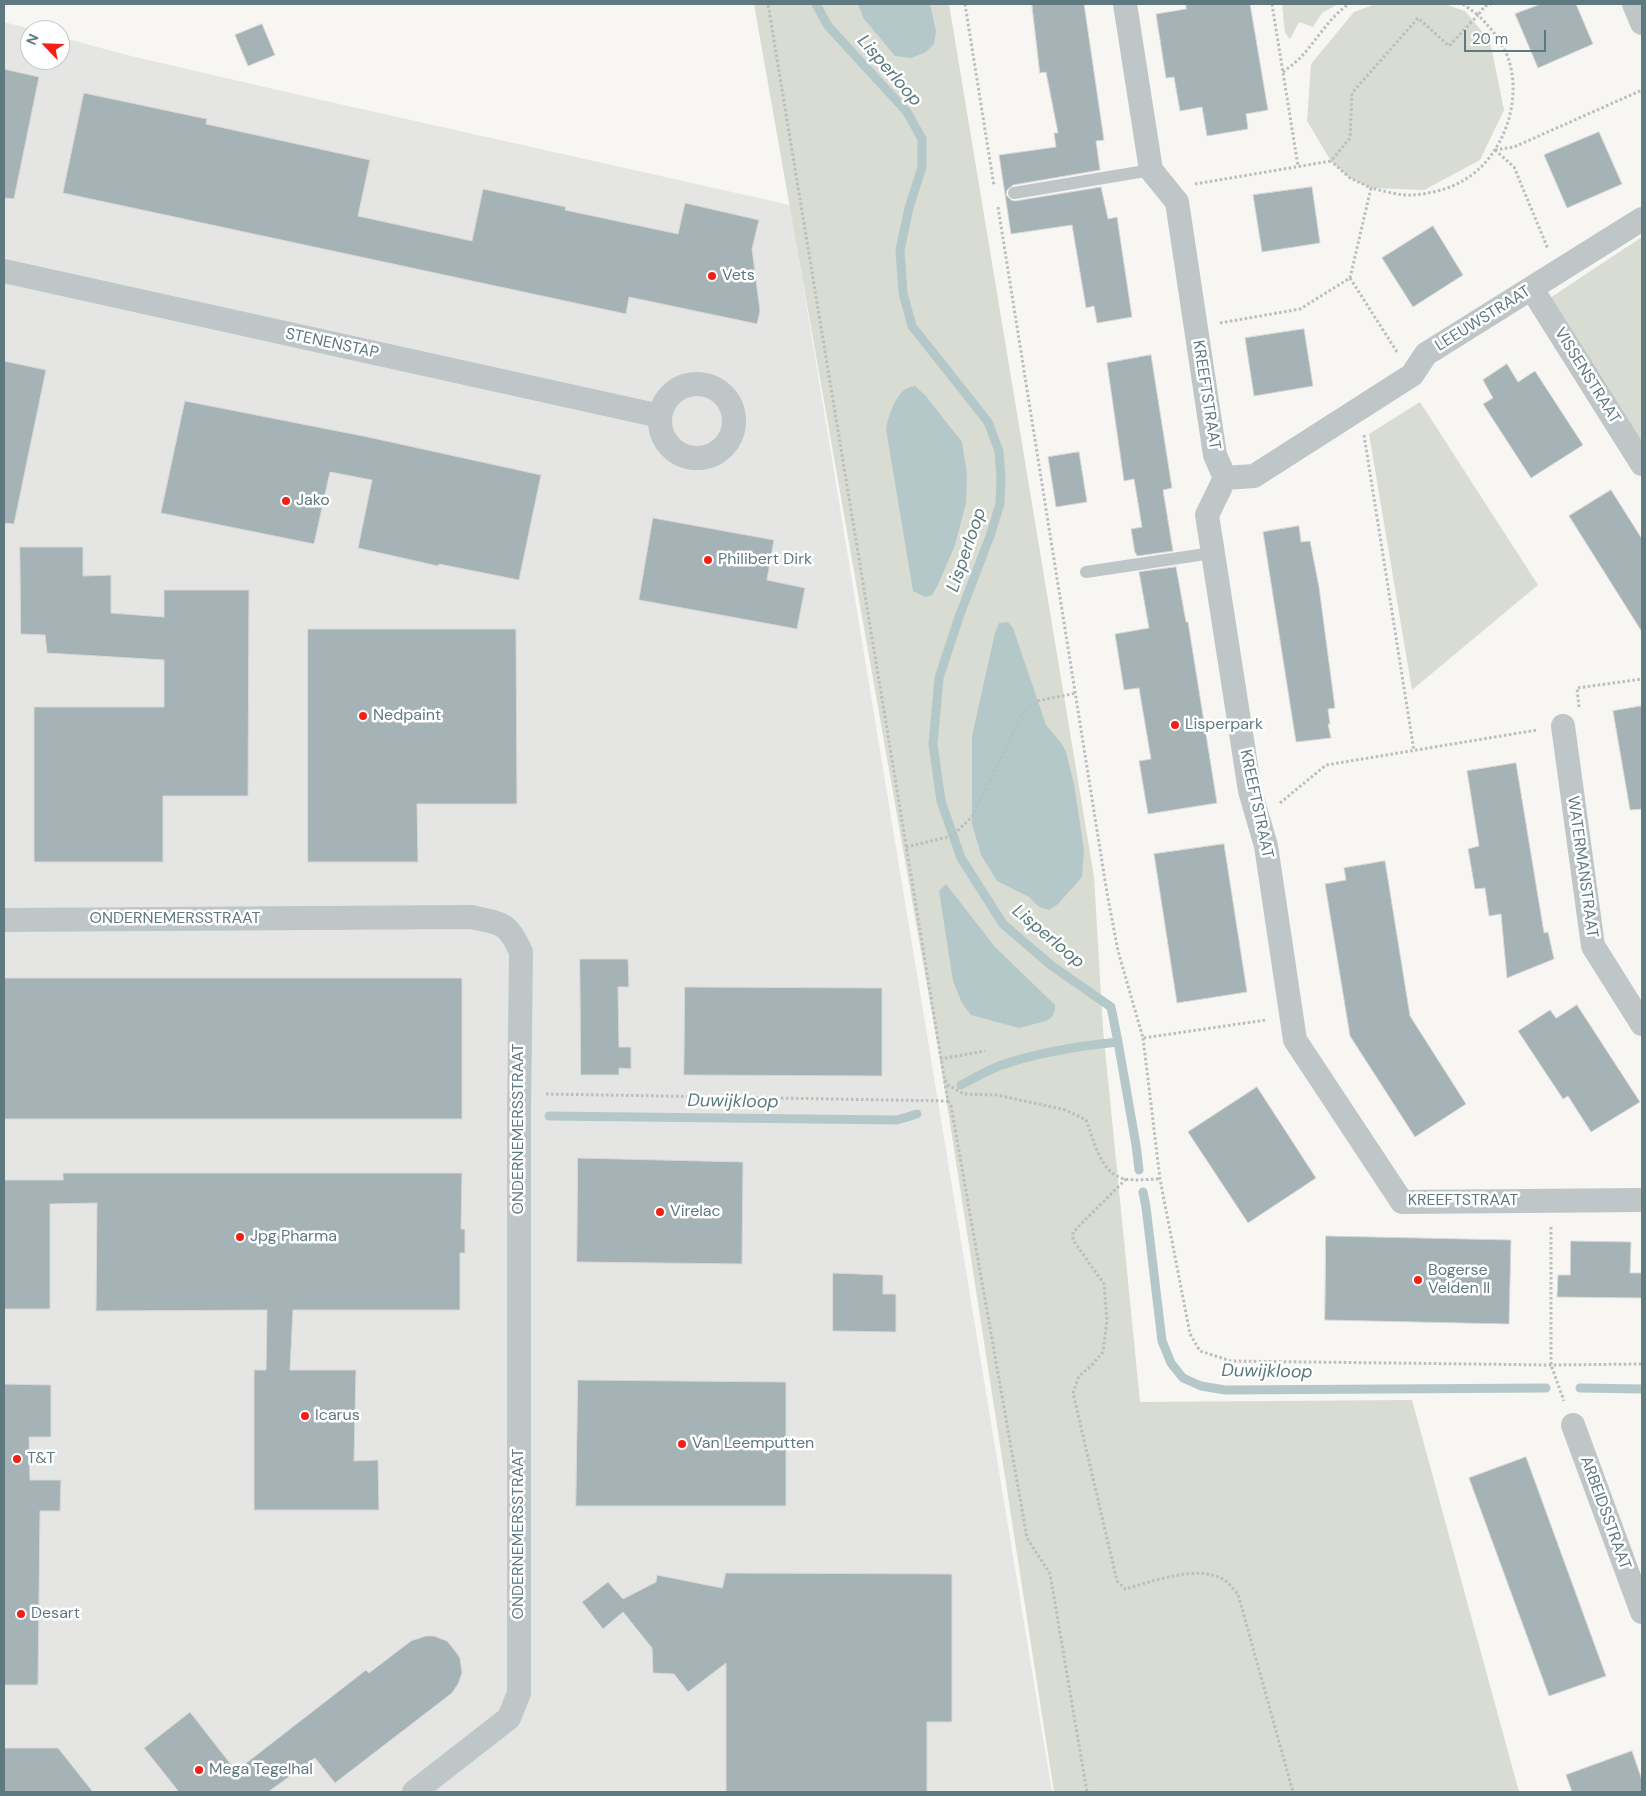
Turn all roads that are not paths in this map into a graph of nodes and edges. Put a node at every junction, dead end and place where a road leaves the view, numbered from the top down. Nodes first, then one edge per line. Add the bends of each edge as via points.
1 (1125, 4) edge
2 (1634, 4) edge
3 (1642, 23) edge
4 (1152, 170) junction
5 (1014, 193) dead end
6 (1642, 219) edge
7 (4, 271) edge
8 (1532, 289) junction
9 (660, 416) dead end
10 (1642, 464) edge
11 (1225, 478) junction
12 (1212, 553) junction
13 (1086, 572) dead end
14 (1563, 726) road end
15 (4, 920) edge
16 (1642, 1024) edge
17 (1642, 1200) edge
18 (1572, 1425) road end
19 (1641, 1605) edge
20 (414, 1792) edge

1 - 4 street, KREEFTSTRAAT
2 - 3 street
4 - 5 lane
4 - 11 street, KREEFTSTRAAT via 1177,202 1215,456
6 - 8 street, LEEUWSTRAAT
7 - 9 street, STENENSTAP
8 - 10 street, VISSENSTRAAT
8 - 11 street, LEEUWSTRAAT via 1426,354 1412,376 1254,476
11 - 12 street, KREEFTSTRAAT via 1207,516
12 - 13 lane
12 - 17 street, KREEFTSTRAAT via 1250,791 1266,846 1295,1040 1402,1202
14 - 16 street, WATERMANSTRAAT via 1593,946
15 - 20 street, ONDERNEMERSSTRAAT via 471,917 504,925 514,936 521,952 519,1693 509,1718
18 - 19 street, ARBEIDSSTRAAT

